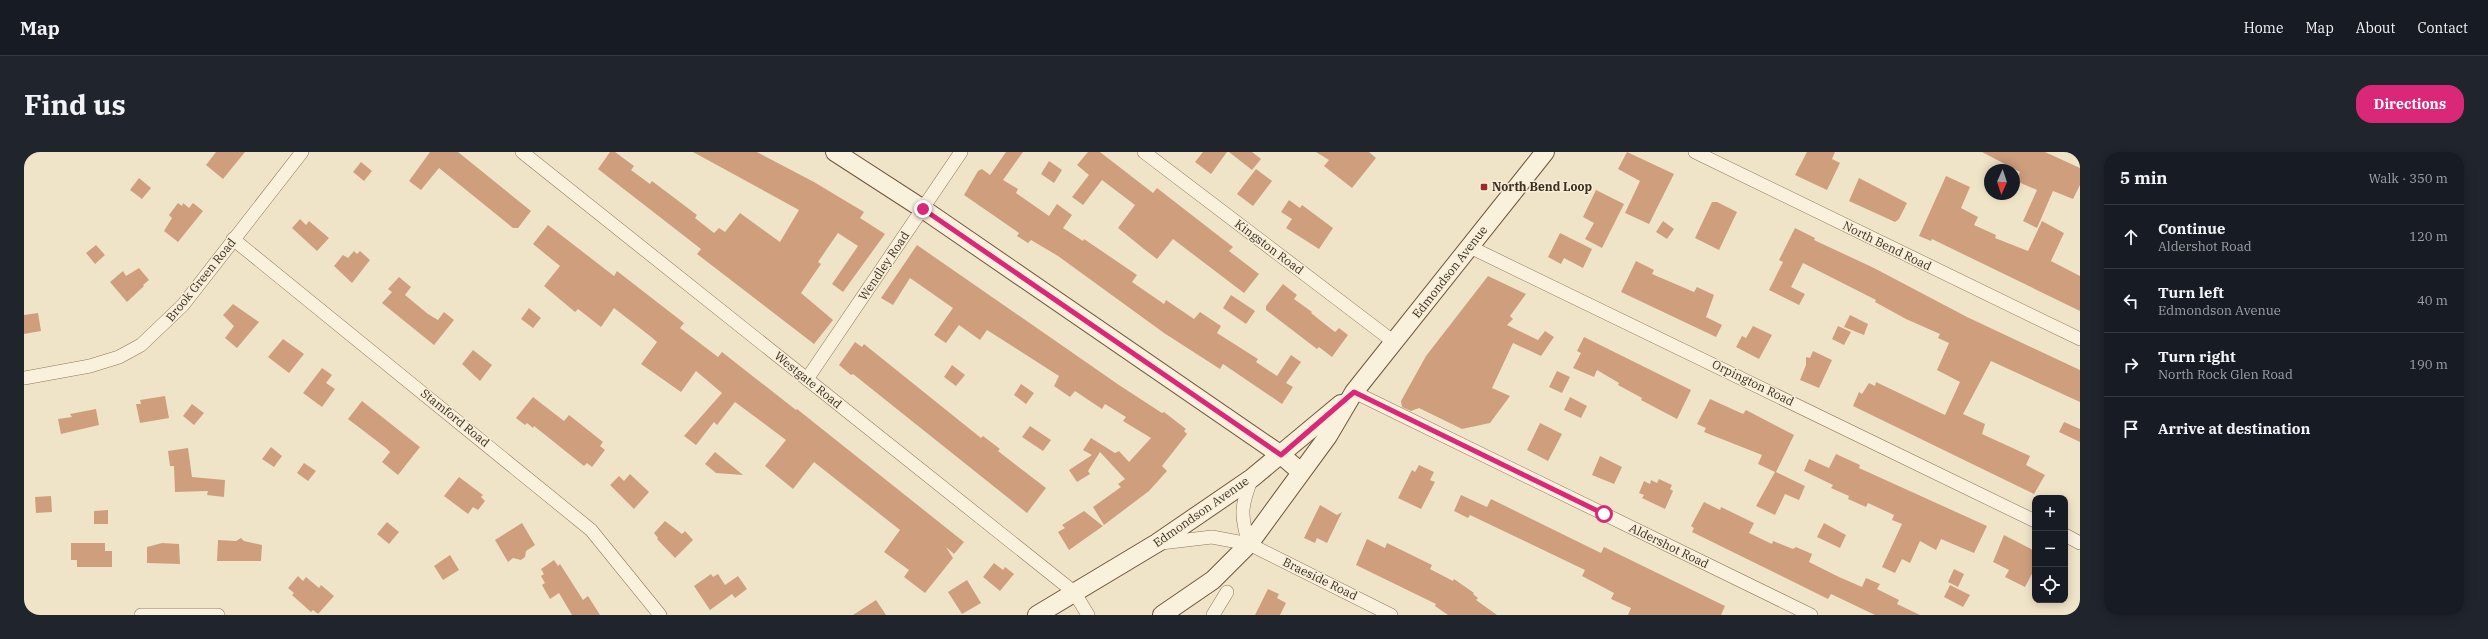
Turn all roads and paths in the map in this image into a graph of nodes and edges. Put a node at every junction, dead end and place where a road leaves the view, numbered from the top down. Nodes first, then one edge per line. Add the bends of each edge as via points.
1 (302, 152) edge
2 (522, 152) edge
3 (835, 152) edge
4 (961, 152) edge
5 (1144, 152) edge
6 (1545, 152) edge
7 (1695, 152) edge
8 (923, 209) junction
9 (233, 239) junction
10 (1470, 247) junction
11 (2080, 339) edge
12 (1394, 342) junction
13 (24, 378) edge
14 (807, 379) junction
15 (1354, 392) junction
16 (1281, 455) junction
17 (1301, 472) junction
18 (1252, 478) junction
19 (2032, 520) edge
20 (2068, 537) edge
21 (1158, 543) junction
22 (2080, 543) edge
23 (1249, 544) junction
24 (1074, 592) junction
25 (1228, 592) dead end
26 (141, 615) edge
27 (218, 615) edge
28 (660, 615) edge
29 (1037, 615) edge
30 (1088, 615) edge
31 (1162, 615) edge
32 (1213, 615) edge
33 (1391, 615) edge
34 (1811, 615) edge

1 - 9 street, Brook Green Road
2 - 14 street, Westgate Road
3 - 8 main road
4 - 8 street, Wendley Road
5 - 12 street, Kingston Road
6 - 10 main road, Edmondson Avenue
7 - 11 street, North Bend Road
8 - 14 street, Wendley Road
8 - 16 main road
9 - 13 street, Brook Green Road via 183,306 141,346 119,357 90,366
9 - 28 street, Stamford Road via 591,530
10 - 12 main road, Edmondson Avenue
10 - 19 street, Orpington Road
12 - 15 main road, Edmondson Avenue
14 - 24 street, Westgate Road
15 - 16 main road, Edmondson Avenue
15 - 17 main road, Edmondson Avenue via 1328,436
15 - 34 street, Aldershot Road
16 - 17 main road
16 - 18 main road, Edmondson Avenue
17 - 23 main road, Edmondson Avenue
18 - 21 main road, Edmondson Avenue
18 - 23 street via 1241,512
20 - 22 street
21 - 23 street, Braeside Road via 1212,537
21 - 24 main road, Edmondson Avenue
23 - 31 main road, Edmondson Avenue via 1213,580
23 - 33 street, Braeside Road
24 - 29 main road, Edmondson Avenue
24 - 30 street, Westgate Road
25 - 32 street
26 - 27 street

